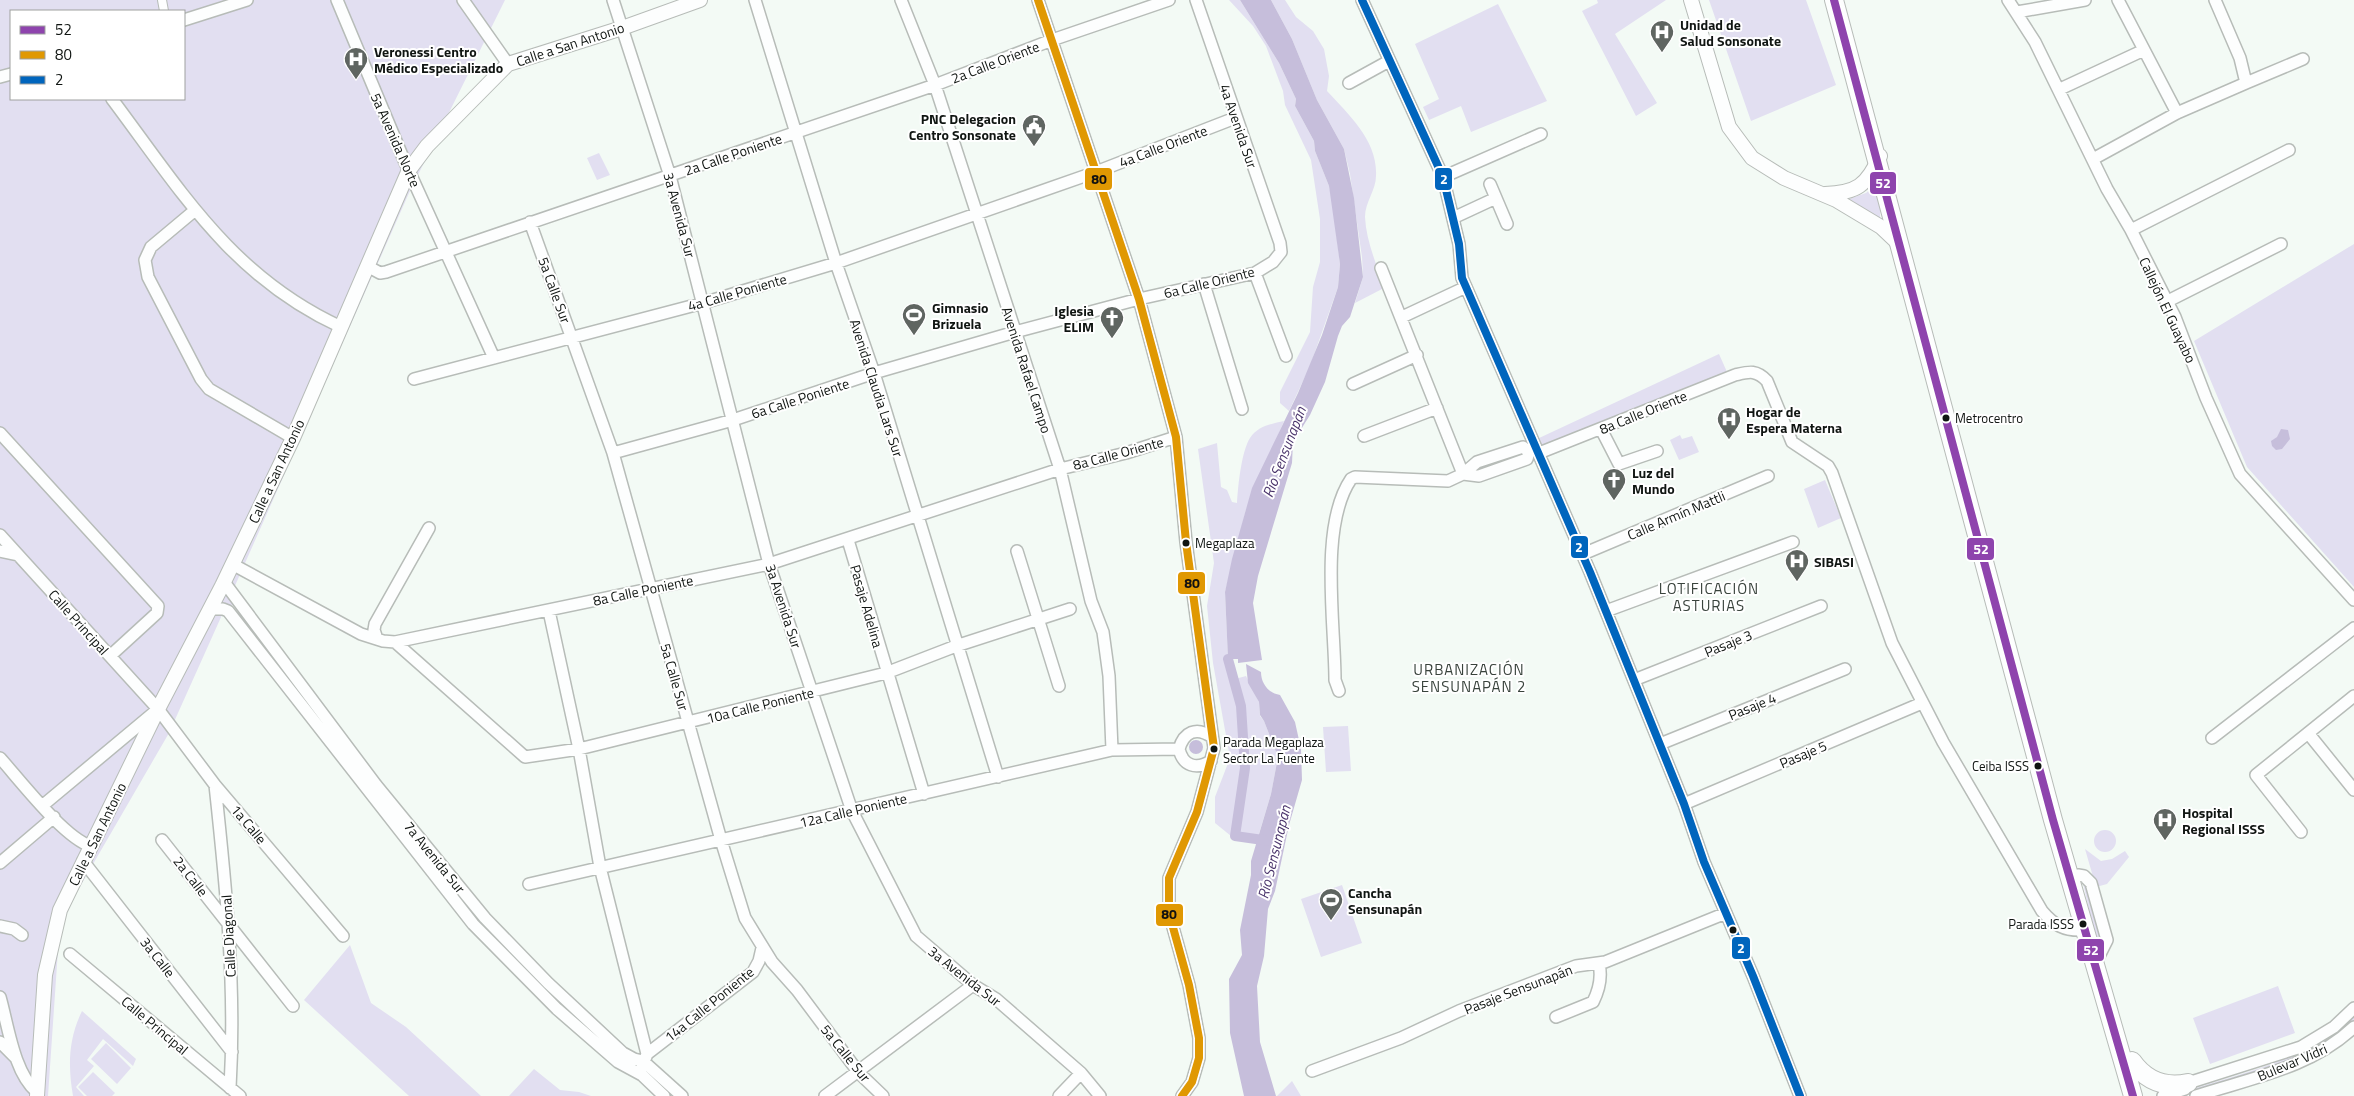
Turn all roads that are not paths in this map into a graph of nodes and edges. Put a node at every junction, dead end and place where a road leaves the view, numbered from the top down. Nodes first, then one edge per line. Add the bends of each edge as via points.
1 (247, 0) edge
2 (337, 0) edge
3 (463, 0) edge
4 (614, 0) edge
5 (700, 0) edge
6 (755, 0) edge
7 (901, 0) edge
8 (1038, 0) edge
9 (1169, 0) edge
10 (1196, 0) edge
11 (1362, 0) edge
12 (1691, 0) edge
13 (1834, 0) edge
14 (1846, 0) edge
15 (2008, 0) edge
16 (2085, 0) edge
17 (2118, 0) edge
18 (2215, 0) edge
19 (2017, 12) junction
20 (185, 20) edge
21 (622, 28) junction
22 (1052, 40) junction
23 (2144, 50) junction
24 (2303, 59) dead end
25 (1389, 61) junction
26 (508, 64) junction
27 (1349, 83) dead end
28 (2246, 83) junction
29 (934, 85) junction
30 (2060, 89) junction
31 (113, 100) edge
32 (2177, 114) junction
33 (1235, 118) junction
34 (796, 132) junction
35 (1541, 134) dead end
36 (2289, 150) dead end
37 (1880, 156) junction
38 (2093, 159) junction
39 (409, 170) junction
40 (1096, 172) junction
41 (670, 176) junction
42 (1444, 177) junction
43 (1490, 184) dead end
44 (1821, 194) junction
45 (1496, 198) junction
46 (194, 211) junction
47 (977, 215) junction
48 (1453, 218) junction
49 (530, 222) junction
50 (1507, 224) dead end
51 (2131, 230) junction
52 (2281, 244) dead end
53 (1900, 245) junction
54 (447, 250) junction
55 (1281, 252) joint
56 (836, 263) junction
57 (367, 266) junction
58 (1381, 268) dead end
59 (1255, 273) junction
60 (1204, 284) junction
61 (1466, 287) junction
62 (1139, 299) junction
63 (2166, 302) junction
64 (702, 303) junction
65 (1402, 317) junction
66 (341, 327) junction
67 (1015, 332) junction
68 (572, 336) junction
69 (1417, 355) junction
70 (1286, 356) dead end
71 (494, 358) junction
72 (874, 373) junction
73 (414, 379) dead end
74 (1353, 384) dead end
75 (1437, 408) junction
76 (1242, 409) dead end
77 (733, 420) junction
78 (1601, 429) junction
79 (0, 433) edge
80 (1364, 436) dead end
81 (1176, 437) junction
82 (293, 438) junction
83 (1535, 451) junction
84 (1657, 451) dead end
85 (613, 453) junction
86 (1060, 469) junction
87 (1463, 474) junction
88 (1768, 476) dead end
89 (916, 515) junction
90 (429, 528) dead end
91 (0, 534) edge
92 (848, 540) junction
93 (1793, 542) dead end
94 (0, 551) edge
95 (1017, 551) dead end
96 (1583, 554) junction
97 (18, 555) junction
98 (232, 564) junction
99 (769, 564) junction
100 (224, 582) junction
101 (650, 588) junction
102 (2354, 600) edge
103 (1821, 606) dead end
104 (210, 609) junction
105 (1070, 610) dead end
106 (550, 611) junction
107 (1606, 611) junction
108 (1040, 619) junction
109 (2354, 628) edge
110 (377, 640) junction
111 (395, 642) junction
112 (956, 646) junction
113 (110, 656) junction
114 (1845, 668) dead end
115 (886, 673) junction
116 (1634, 680) junction
117 (1059, 686) dead end
118 (1339, 691) dead end
119 (812, 692) junction
120 (2354, 696) edge
121 (1922, 702) junction
122 (158, 709) junction
123 (688, 724) junction
124 (2308, 733) junction
125 (1212, 737) junction
126 (2212, 738) dead end
127 (1660, 744) junction
128 (579, 749) junction
129 (1179, 749) junction
130 (1112, 750) junction
131 (0, 758) edge
132 (1211, 761) junction
133 (9, 768) junction
134 (0, 776) edge
135 (998, 777) junction
136 (215, 785) junction
137 (2354, 790) edge
138 (924, 794) junction
139 (1684, 804) junction
140 (42, 806) junction
141 (852, 810) junction
142 (54, 817) junction
143 (2301, 832) dead end
144 (162, 840) dead end
145 (721, 840) junction
146 (91, 846) junction
147 (83, 861) junction
148 (0, 863) edge
149 (600, 868) junction
150 (529, 884) dead end
151 (1726, 913) junction
152 (230, 925) junction
153 (0, 926) edge
154 (2083, 930) junction
155 (22, 935) dead end
156 (343, 936) dead end
157 (762, 948) junction
158 (70, 954) dead end
159 (1599, 964) junction
160 (973, 985) junction
161 (0, 997) edge
162 (293, 1006) dead end
163 (2354, 1008) edge
164 (1556, 1017) dead end
165 (2354, 1027) edge
166 (0, 1042) edge
167 (232, 1052) junction
168 (645, 1058) junction
169 (17, 1059) junction
170 (2132, 1061) junction
171 (1312, 1071) dead end
172 (859, 1073) junction
173 (1081, 1073) junction
174 (642, 1075) junction
175 (2195, 1087) edge
176 (230, 1088) junction
177 (2130, 1091) edge
178 (32, 1095) edge
179 (240, 1096) edge
180 (664, 1096) edge
181 (682, 1096) edge
182 (825, 1096) edge
183 (883, 1096) edge
184 (1059, 1096) edge
185 (1100, 1096) edge
186 (1182, 1096) edge
187 (1800, 1096) edge
188 (2141, 1096) edge
189 (2163, 1096) edge

1 - 20 street
2 - 39 street, 5a Avenida Norte
3 - 26 street
4 - 21 street, 3a Avenida Sur
5 - 21 street, Calle a San Antonio
6 - 34 street, Avenida Claudia Lars Sur
7 - 29 street, Avenida Rafael Campo
8 - 22 street
9 - 22 street, 2a Calle Oriente
10 - 33 street, 4a Avenida Sur
11 - 25 street
12 - 44 street via 1729,127 1752,158 1784,178
13 - 37 main road
14 - 37 main road
15 - 19 street, Callejón El Guayabo
16 - 19 street
17 - 23 street
18 - 28 street via 2240,58
19 - 30 street, Callejón El Guayabo
21 - 26 street, Calle a San Antonio
21 - 41 street, 3a Avenida Sur
22 - 29 street, 2a Calle Oriente
22 - 40 street
23 - 30 street
23 - 32 street
24 - 28 street
25 - 27 street
25 - 42 street
26 - 39 street, Calle a San Antonio via 427,146
28 - 32 street
29 - 34 street, 2a Calle Poniente
29 - 47 street, Avenida Rafael Campo
30 - 38 street, Callejón El Guayabo
31 - 46 street
32 - 38 street
33 - 40 street, 4a Calle Oriente
33 - 55 street, 4a Avenida Sur
34 - 41 street, 2a Calle Poniente
34 - 56 street, Avenida Claudia Lars Sur
35 - 42 street
36 - 51 street
37 - 44 street via 1858,188 1847,193
37 - 53 main road
37 - 170 main road via 2099,956
38 - 51 street, Callejón El Guayabo
39 - 54 street, 5a Avenida Norte
39 - 57 street, Calle a San Antonio
40 - 47 street, 4a Calle Oriente
40 - 62 street
41 - 49 street, 2a Calle Poniente
41 - 64 street, 3a Avenida Sur
42 - 48 street
43 - 45 street
44 - 53 street via 1881,227
45 - 48 street
45 - 50 street
46 - 66 street via 271,286
46 - 82 street via 151,247 144,260 148,277 209,389
47 - 56 street, 4a Calle Poniente
47 - 67 street, Avenida Rafael Campo
48 - 61 street
49 - 54 street, 2a Calle Poniente
49 - 68 street, 5a Calle Sur
51 - 63 street, Callejón El Guayabo
52 - 63 street
53 - 154 main road via 1963,492
54 - 57 street, 2a Calle Poniente via 386,272
54 - 71 street, 5a Avenida Norte
55 - 59 street, 6a Calle Oriente via 1273,262
56 - 64 street, 4a Calle Poniente
56 - 72 street, Avenida Claudia Lars Sur
57 - 66 street, Calle a San Antonio
58 - 65 street
59 - 60 street, 6a Calle Oriente
59 - 70 street
60 - 62 street, 6a Calle Oriente
60 - 76 street
61 - 65 street
61 - 83 street
62 - 67 street, 6a Calle Oriente
62 - 81 street
63 - 102 street, Callejón El Guayabo via 2240,474
64 - 68 street, 4a Calle Poniente
64 - 77 street, 3a Avenida Sur
65 - 69 street
66 - 82 street, Calle a San Antonio
67 - 72 street, 6a Calle Poniente
67 - 86 street, Avenida Rafael Campo
68 - 71 street, 4a Calle Poniente
68 - 85 street, 5a Calle Sur
69 - 74 street
69 - 75 street
71 - 73 street, 4a Calle Poniente
72 - 77 street, 6a Calle Poniente
72 - 89 street, Avenida Claudia Lars Sur
75 - 80 street
75 - 87 street
77 - 85 street, 6a Calle Poniente
77 - 99 street, 3a Avenida Sur
78 - 83 street, 8a Calle Oriente
78 - 84 street via 1619,464
78 - 121 street, 8a Calle Oriente via 1748,371 1767,381 1792,442 1832,472 1892,643
79 - 113 street via 158,606 157,613
81 - 86 street, 8a Calle Oriente
81 - 125 street via 1187,551
82 - 98 street, Calle a San Antonio
83 - 87 street, 8a Calle Oriente via 1523,447 1493,456 1476,462
83 - 96 street
85 - 101 street, 5a Calle Sur
86 - 89 street, 8a Calle Poniente
86 - 130 street, Avenida Rafael Campo via 1091,601 1104,632
87 - 118 street, 8a Calle Oriente via 1448,481 1355,477 1348,484 1337,515 1332,548 1335,680
88 - 96 street, Calle Armín Mattli
89 - 92 street, 8a Calle Poniente
89 - 112 street, Avenida Claudia Lars Sur
90 - 110 street via 375,624
91 - 97 street, Calle Principal
92 - 99 street, 8a Calle Poniente
92 - 115 street, Pasaje Adelina
93 - 107 street
94 - 97 street
95 - 108 street
96 - 107 street
97 - 113 street, Calle Principal
98 - 100 street, Calle a San Antonio
98 - 110 street, 8a Calle Poniente
99 - 101 street, 8a Calle Poniente
99 - 119 street, 3a Avenida Sur
100 - 104 street, Calle a San Antonio
100 - 168 street, 7a Avenida Sur via 376,785 485,918 548,983 624,1053 634,1059
101 - 106 street, 8a Calle Poniente
101 - 123 street, 5a Calle Sur
103 - 116 street, Pasaje 3
104 - 122 street, Calle a San Antonio
104 - 174 street, 7a Avenida Sur via 228,611 492,945 557,1009 618,1062
105 - 108 street, 10a Calle Poniente
106 - 111 street, 8a Calle Poniente
106 - 128 street
107 - 116 street
108 - 112 street, 10a Calle Poniente
108 - 117 street
109 - 126 street
110 - 111 street, 8a Calle Poniente
111 - 128 street, 10a Calle Poniente via 525,757
112 - 115 street, 10a Calle Poniente
112 - 135 street, Avenida Claudia Lars Sur
113 - 122 street, Calle Principal
114 - 127 street, Pasaje 4
115 - 119 street, 10a Calle Poniente
115 - 138 street, Pasaje Adelina
116 - 127 street
119 - 123 street, 10a Calle Poniente
119 - 141 street, 3a Avenida Sur
120 - 124 street
121 - 139 street, Pasaje 5
121 - 154 street via 2042,911 2065,930
122 - 136 street, 1a Calle
122 - 140 street
122 - 146 street, Calle a San Antonio
123 - 128 street, 10a Calle Poniente
123 - 145 street, 5a Calle Sur
124 - 137 street
124 - 143 street via 2256,775
125 - 129 street via 1196,730 1182,739
125 - 132 street
127 - 139 street
128 - 149 street
129 - 130 street, 12a Calle Poniente
129 - 132 street via 1186,763 1194,767
130 - 135 street, 12a Calle Poniente
131 - 133 street
132 - 186 street via 1197,812 1169,878 1169,913 1189,985 1199,1038 1192,1082
133 - 134 street
133 - 140 street
135 - 138 street, 12a Calle Poniente
136 - 152 street, Calle Diagonal
136 - 156 street, 1a Calle
138 - 141 street, 12a Calle Poniente
139 - 151 street
140 - 142 street
141 - 145 street, 12a Calle Poniente
141 - 160 street, 3a Avenida Sur via 916,936
142 - 146 street via 80,841
142 - 148 street
144 - 152 street, 2a Calle
145 - 149 street, 12a Calle Poniente
145 - 157 street, 5a Calle Sur via 745,918
146 - 147 street, Calle a San Antonio
147 - 167 street, 3a Calle
147 - 178 street, Calle a San Antonio via 60,910 50,948
149 - 150 street, 12a Calle Poniente
149 - 168 street
151 - 159 street, Pasaje Sensunapán
151 - 187 street
152 - 162 street, 2a Calle
152 - 167 street, Calle Diagonal
153 - 155 street via 14,929
154 - 177 main road
157 - 168 street, 14a Calle Poniente via 753,972
157 - 172 street, 5a Calle Sur
158 - 176 street, Calle Principal
159 - 164 street via 1598,993 1593,1002
159 - 171 street, Pasaje Sensunapán via 1576,966
160 - 172 street
160 - 173 street, 3a Avenida Sur via 996,1000
161 - 169 street
163 - 175 street, Bulevar Vidri via 2334,1027 2301,1047
165 - 175 street, Bulevar Vidri via 2328,1048 2275,1072
166 - 169 street
167 - 176 street, Calle Diagonal
168 - 174 street
168 - 181 street, 7a Avenida Sur
169 - 178 street
170 - 175 main road via 2142,1074 2158,1083
170 - 188 main road
172 - 182 street
172 - 183 street, 5a Calle Sur
173 - 184 street
173 - 185 street, 3a Avenida Sur
174 - 180 street, 7a Avenida Sur
175 - 189 street, Bulevar Vidri
176 - 179 street, Calle Principal

